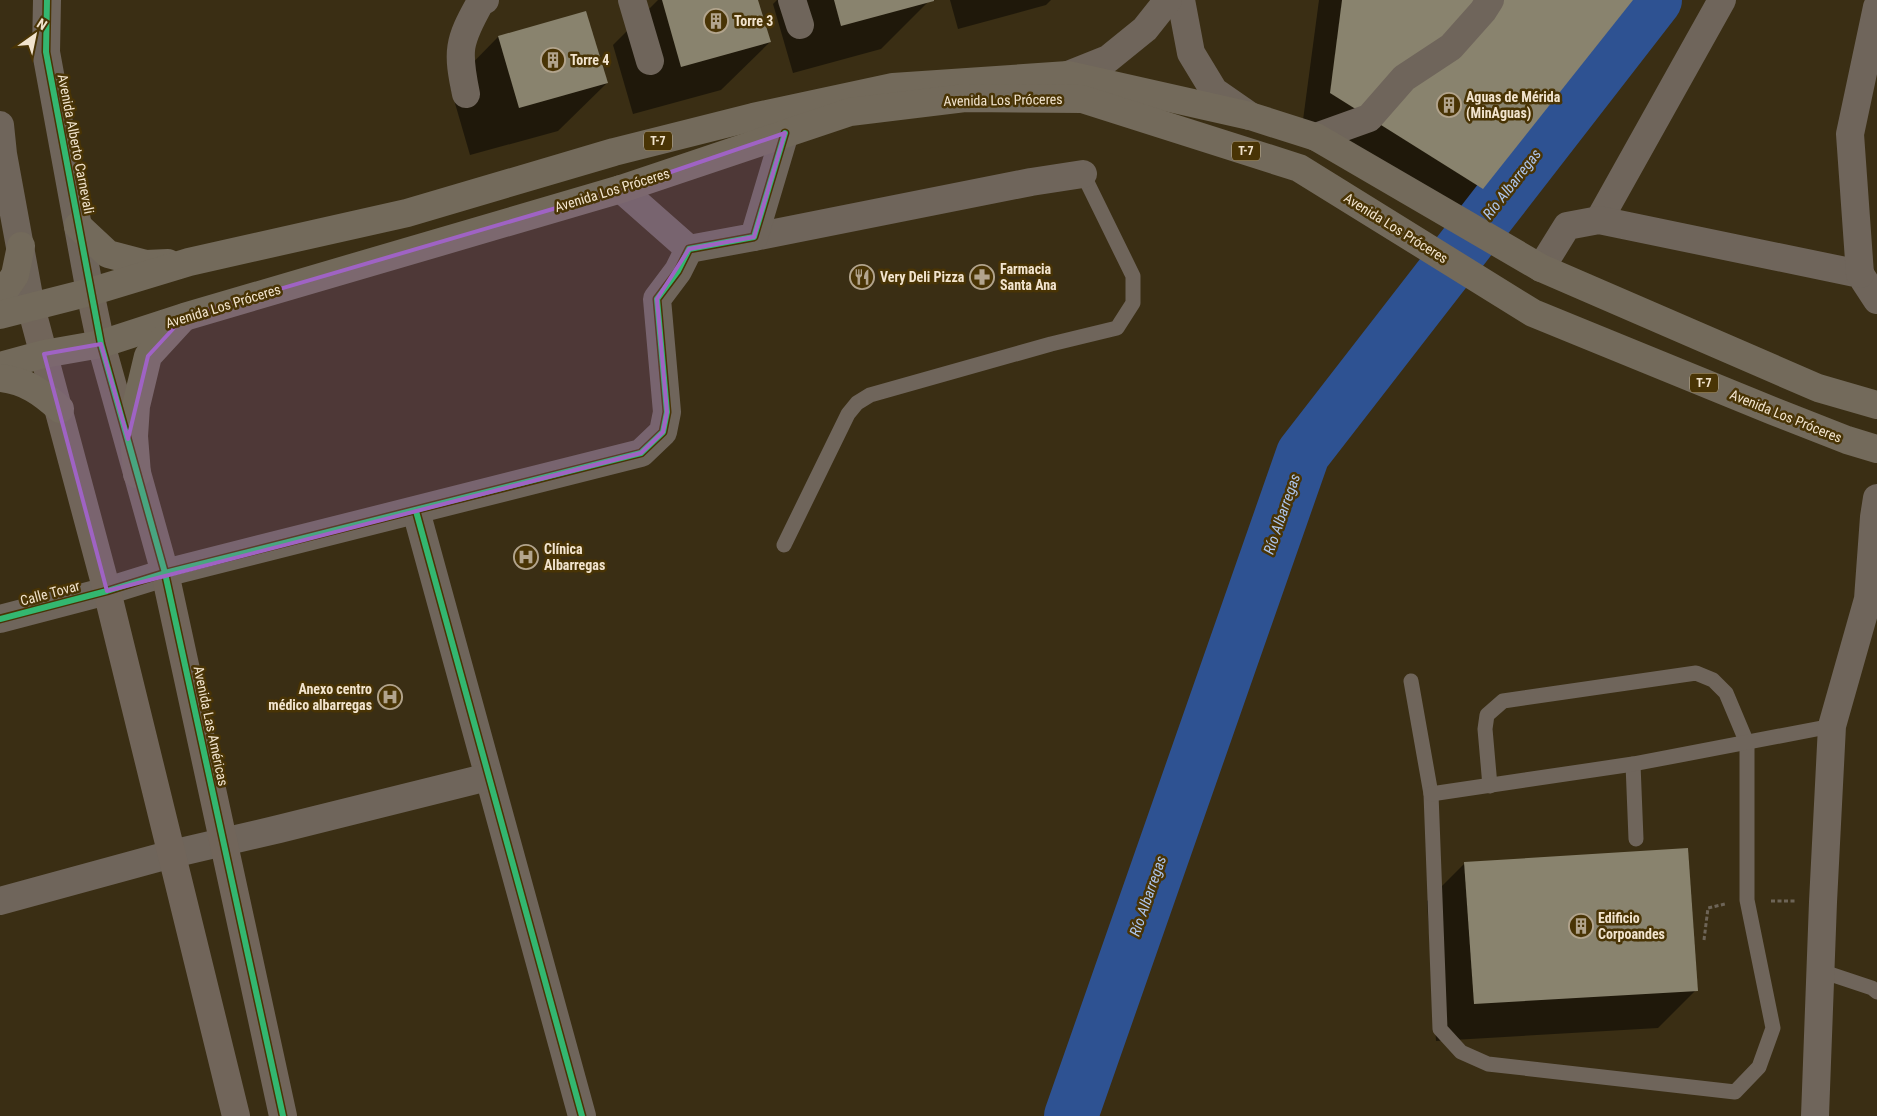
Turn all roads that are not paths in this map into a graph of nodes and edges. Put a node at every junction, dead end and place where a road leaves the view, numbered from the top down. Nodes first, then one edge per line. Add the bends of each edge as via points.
1 (47, 0) edge
2 (485, 0) edge
3 (632, 0) edge
4 (1168, 0) edge
5 (1181, 0) edge
6 (1490, 0) edge
7 (1722, 0) edge
8 (1877, 7) edge
9 (650, 61) dead end
10 (1068, 75) junction
11 (466, 94) dead end
12 (1250, 116) junction
13 (0, 125) edge
14 (785, 133) junction
15 (1319, 139) junction
16 (2, 156) edge
17 (1083, 174) joint
18 (621, 189) junction
19 (1599, 220) junction
20 (78, 226) junction
21 (754, 237) junction
22 (21, 246) junction
23 (689, 249) junction
24 (189, 262) junction
25 (1542, 268) junction
26 (1860, 274) junction
27 (90, 292) junction
28 (0, 297) edge
29 (1877, 300) edge
30 (31, 307) junction
31 (0, 314) edge
32 (184, 317) junction
33 (101, 344) junction
34 (44, 354) junction
35 (0, 366) edge
36 (0, 378) edge
37 (1877, 405) edge
38 (60, 409) junction
39 (1877, 449) edge
40 (137, 474) junction
41 (1877, 498) edge
42 (416, 511) junction
43 (784, 545) dead end
44 (165, 573) junction
45 (107, 590) junction
46 (1872, 594) edge
47 (0, 619) edge
48 (1410, 681) dead end
49 (1832, 726) junction
50 (1747, 743) junction
51 (1633, 764) junction
52 (488, 777) junction
53 (1490, 786) junction
54 (1431, 794) junction
55 (1636, 839) dead end
56 (223, 842) junction
57 (172, 854) junction
58 (0, 901) edge
59 (1820, 971) junction
60 (1877, 992) edge
61 (236, 1116) edge
62 (283, 1116) edge
63 (582, 1116) edge
64 (1815, 1116) edge

1 - 20 street, Avenida Alberto Carnevali via 46,52
2 - 11 street via 480,3 461,41 460,68
3 - 9 street
4 - 10 street via 1144,29 1108,58
5 - 12 street via 1191,53 1214,91
6 - 15 street via 1451,47 1404,78 1369,118
7 - 19 street
8 - 26 street via 1850,134
10 - 12 highway, Avenida Los Próceres / T-7
10 - 24 highway, Avenida Los Próceres / T-7 via 894,87 781,111 614,152 407,213
12 - 15 highway, Avenida Los Próceres / T-7
13 - 16 street
14 - 18 highway, Avenida Los Próceres / T-7
14 - 21 street
14 - 39 highway, Avenida Los Próceres / T-7 via 850,112 965,98 1082,100 1299,168 1534,313 1773,411
15 - 25 highway, Avenida Los Próceres / T-7
16 - 22 street
17 - 21 street
17 - 43 lane via 1133,276 1134,303 1117,328 898,387 858,403 848,414
18 - 23 street
18 - 32 highway, Avenida Los Próceres / T-7
19 - 25 street via 1567,226
19 - 26 street
20 - 24 highway via 108,254 146,264
20 - 27 street, Avenida Alberto Carnevali
21 - 23 street
22 - 28 highway via 14,275
22 - 30 street
23 - 42 street, Calle Tovar via 678,271 657,299 667,412 663,432 641,454
24 - 27 highway, Avenida Los Próceres / T-7
25 - 37 highway, Avenida Los Próceres / T-7 via 1818,388
26 - 29 street
27 - 30 highway, Avenida Los Próceres / T-7
27 - 33 street, Avenida Las Américas
30 - 31 highway, Avenida Los Próceres / T-7
30 - 34 street
32 - 33 highway, Avenida Los Próceres / T-7
32 - 40 highway via 148,356 136,406
33 - 34 highway, Avenida Los Próceres / T-7
33 - 40 street, Avenida Las Américas
34 - 35 highway, Avenida Los Próceres / T-7
34 - 38 street
36 - 38 highway via 39,391
38 - 45 street
40 - 44 street, Avenida Las Américas
41 - 46 street
42 - 44 street, Calle Tovar
42 - 52 street
44 - 45 street, Calle Tovar
44 - 56 street, Avenida Las Américas
45 - 47 street, Calle Tovar
45 - 57 street
46 - 49 street
48 - 54 lane
49 - 50 lane
49 - 59 street
50 - 51 lane
50 - 53 lane via 1726,693 1713,680 1696,673 1503,701 1487,715 1485,730
50 - 54 lane via 1748,900 1773,1028 1759,1067 1735,1092 1488,1064 1461,1052 1440,1028
51 - 53 lane
51 - 55 lane
52 - 56 street
52 - 63 street
53 - 54 lane
56 - 57 street
56 - 62 street, Avenida Las Américas
57 - 58 street
57 - 61 street
59 - 60 lane
59 - 64 street

